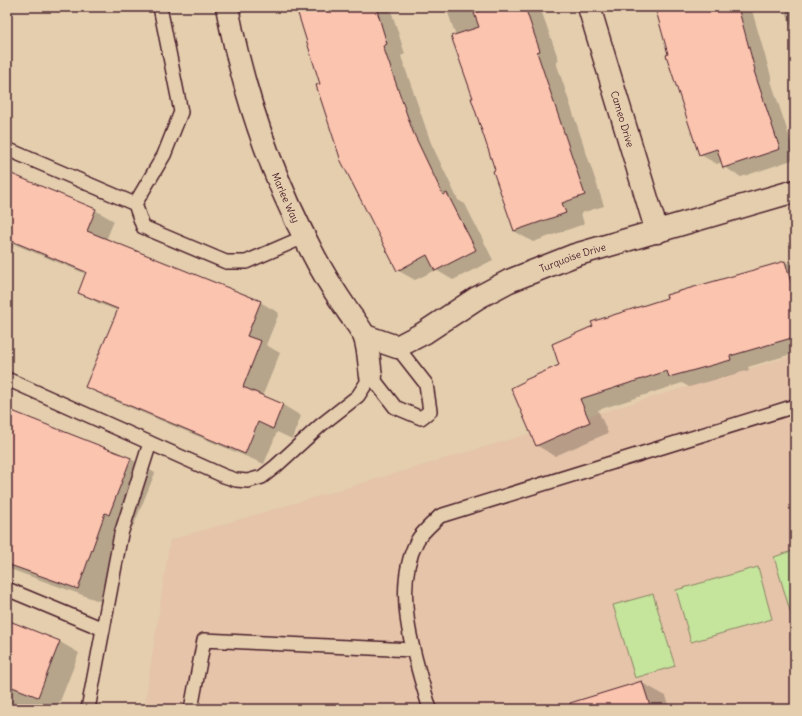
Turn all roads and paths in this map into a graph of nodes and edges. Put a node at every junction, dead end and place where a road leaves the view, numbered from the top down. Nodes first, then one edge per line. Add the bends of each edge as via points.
1 (160, 7) edge
2 (228, 7) edge
3 (589, 7) edge
4 (7, 149) edge
5 (795, 191) edge
6 (135, 204) junction
7 (657, 232) junction
8 (304, 237) junction
9 (365, 336) junction
10 (397, 347) junction
11 (372, 376) junction
12 (7, 379) edge
13 (795, 406) edge
14 (150, 443) junction
15 (7, 589) edge
16 (103, 629) junction
17 (412, 650) junction
18 (88, 709) edge
19 (191, 709) edge
20 (430, 709) edge

1 - 6 lane via 181,112 164,155
2 - 8 street, Marlee Way via 232,35 266,150
3 - 7 street, Cameo Drive
4 - 6 lane
5 - 7 street, Turquoise Drive
6 - 8 lane via 143,227 226,262 246,262
7 - 10 street, Turquoise Drive via 575,255 509,281 477,298 424,334
8 - 9 street, Marlee Way
9 - 10 street
9 - 11 street, Marlee Way
10 - 11 lane via 426,384 430,410 421,418 395,407
11 - 14 lane via 358,396 262,477 248,481 236,480
12 - 14 lane
13 - 17 lane via 440,516 417,540 408,566 406,602
14 - 16 lane via 121,534
15 - 16 lane
16 - 18 lane
17 - 19 lane via 204,640
17 - 20 lane

